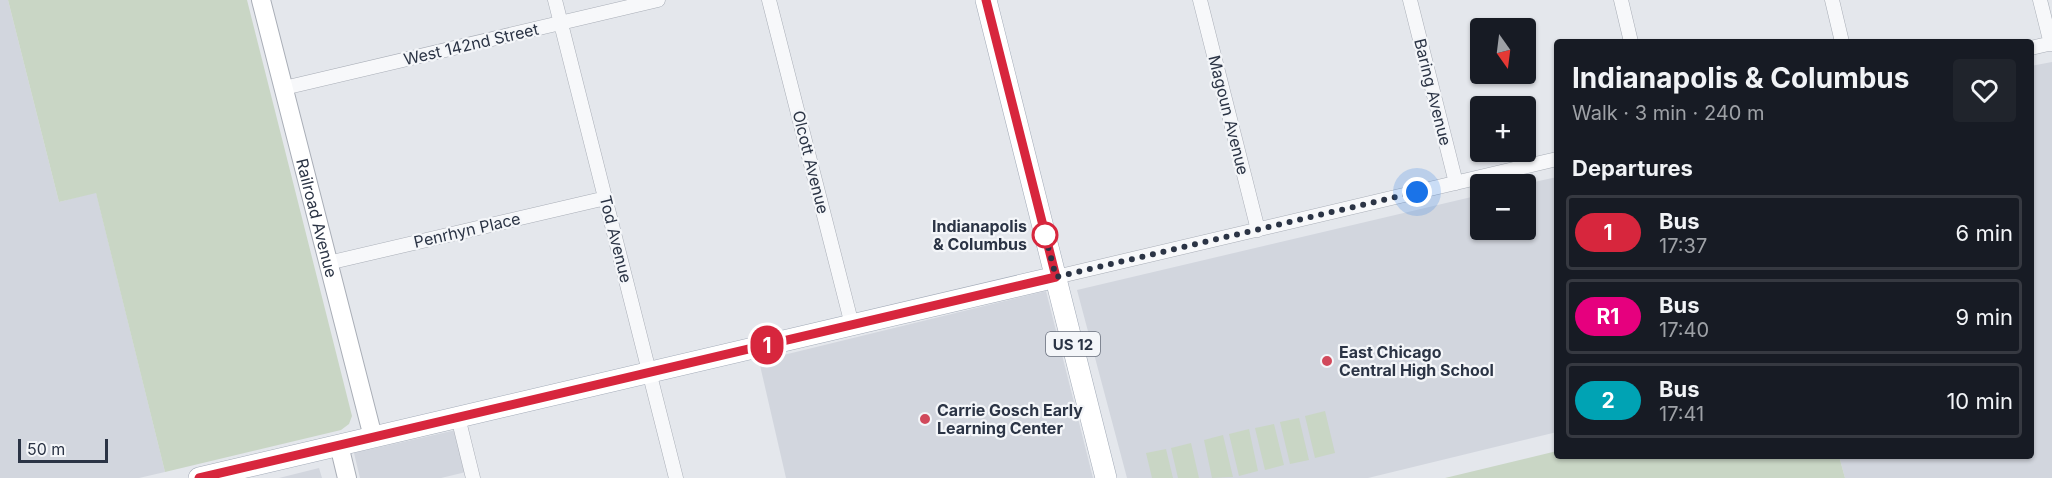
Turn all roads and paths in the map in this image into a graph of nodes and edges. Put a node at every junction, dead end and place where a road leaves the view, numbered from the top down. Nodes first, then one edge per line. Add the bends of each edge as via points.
1 (261, 0) edge
2 (555, 0) edge
3 (658, 0) edge
4 (769, 0) edge
5 (986, 0) edge
6 (1200, 0) edge
7 (1410, 0) edge
8 (1621, 0) edge
9 (1832, 0) edge
10 (2040, 0) edge
11 (561, 23) junction
12 (1630, 39) edge
13 (1841, 39) edge
14 (2051, 44) edge
15 (2034, 47) edge
16 (284, 88) junction
17 (1554, 160) edge
18 (1456, 183) junction
19 (606, 198) junction
20 (1257, 230) junction
21 (328, 263) junction
22 (1056, 277) junction
23 (852, 325) junction
24 (650, 372) junction
25 (458, 417) junction
26 (373, 437) junction
27 (339, 445) junction
28 (199, 478) edge
29 (347, 478) edge
30 (473, 478) edge
31 (676, 478) edge
32 (1106, 478) edge

1 - 16 street, Railroad Avenue
2 - 11 street, Tod Avenue
3 - 11 street, West 142nd Street
4 - 23 street, Olcott Avenue
5 - 22 main road
6 - 20 street, Magoun Avenue
7 - 18 street, Baring Avenue
8 - 12 street
9 - 13 street
10 - 14 street
11 - 16 street, West 142nd Street
11 - 19 street, Tod Avenue
14 - 15 street
16 - 21 street, Railroad Avenue
17 - 18 street
18 - 20 street
19 - 21 street, Penrhyn Place
19 - 24 street, Tod Avenue
20 - 22 street
21 - 26 street, Railroad Avenue
22 - 23 main road
22 - 32 main road, US 12
23 - 24 main road
24 - 25 main road
24 - 31 street, Tod Avenue
25 - 26 main road
25 - 30 street
26 - 27 main road
27 - 28 main road
27 - 29 street

